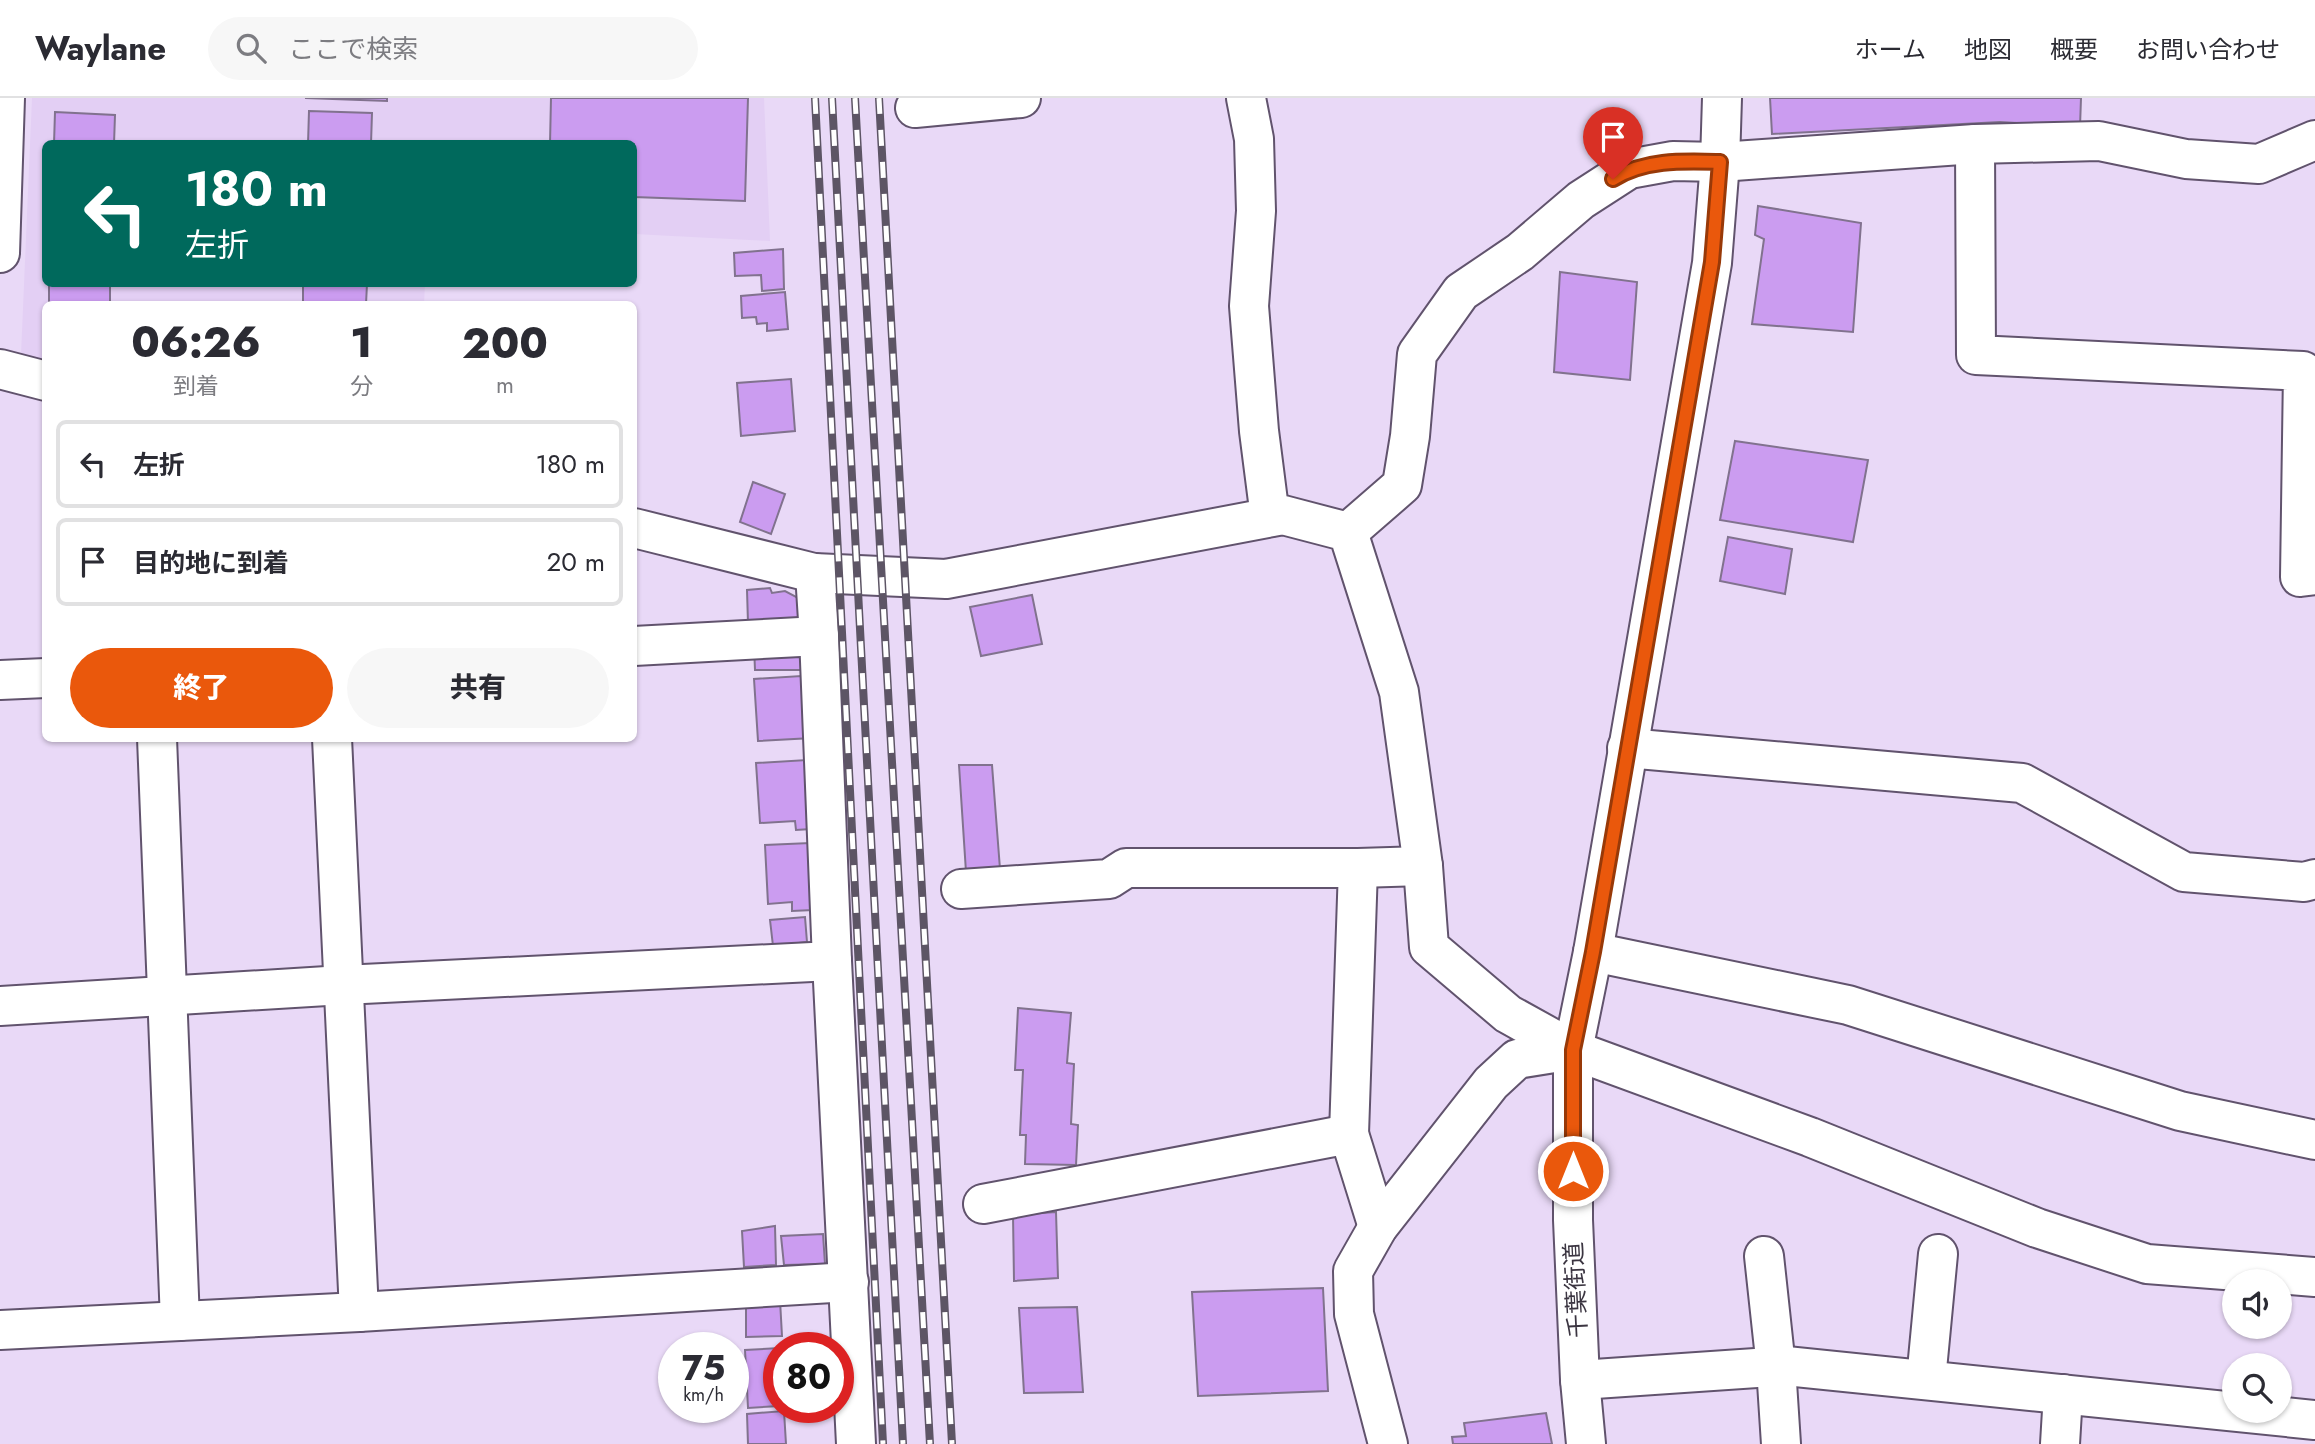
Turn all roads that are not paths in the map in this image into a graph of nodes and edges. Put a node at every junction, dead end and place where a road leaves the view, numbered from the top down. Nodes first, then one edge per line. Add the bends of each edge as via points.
1 (5, 98) edge
2 (1021, 98) edge
3 (1246, 98) edge
4 (1722, 98) edge
5 (915, 108) dead end
6 (2315, 140) edge
7 (1975, 144) junction
8 (1720, 162) junction
9 (0, 254) edge
10 (0, 369) edge
11 (42, 380) edge
12 (1270, 517) junction
13 (637, 529) edge
14 (1348, 532) junction
15 (815, 573) junction
16 (2315, 575) edge
17 (819, 636) junction
18 (637, 646) edge
19 (42, 678) edge
20 (0, 680) edge
21 (157, 742) edge
22 (332, 742) edge
23 (1627, 748) junction
24 (1423, 866) junction
25 (1358, 868) junction
26 (2315, 879) edge
27 (961, 889) dead end
28 (1593, 952) junction
29 (832, 961) junction
30 (343, 985) junction
31 (167, 996) junction
32 (0, 1006) edge
33 (1573, 1050) junction
34 (1349, 1134) junction
35 (2315, 1140) edge
36 (983, 1203) dead end
37 (1378, 1227) junction
38 (1938, 1254) dead end
39 (1763, 1256) dead end
40 (2315, 1277) edge
41 (849, 1282) junction
42 (359, 1312) junction
43 (180, 1321) junction
44 (0, 1330) edge
45 (1776, 1367) junction
46 (1580, 1380) junction
47 (1926, 1380) junction
48 (2063, 1394) junction
49 (2315, 1420) edge
50 (2234, 1428) edge
51 (856, 1444) edge
52 (1388, 1444) edge
53 (1586, 1444) edge
54 (1781, 1444) edge
55 (2060, 1444) edge

1 - 9 main road
2 - 5 main road
3 - 12 main road via 1254,139 1256,211 1250,306
4 - 8 main road, 千葉街道
6 - 7 main road via 2259,164 2186,159 2099,141
7 - 8 main road
7 - 16 main road via 1976,355 2303,371 2300,577
8 - 14 main road via 1673,161 1629,169 1461,292 1417,354 1402,485
8 - 23 main road, 千葉街道 via 1712,262
10 - 11 main road
12 - 14 main road via 1283,515
12 - 15 main road via 946,579
13 - 15 main road
14 - 24 main road via 1399,692
15 - 17 main road
17 - 18 main road
17 - 29 main road
19 - 20 main road
21 - 31 main road
22 - 30 main road
23 - 26 main road via 2022,783 2185,872
23 - 28 main road, 千葉街道
24 - 25 main road
24 - 33 main road via 1429,947 1508,1014
25 - 27 main road via 1126,868 1109,880
25 - 34 main road
28 - 33 main road, 千葉街道
28 - 35 main road via 1848,1005 2180,1111
29 - 30 main road
29 - 41 main road
30 - 31 main road
30 - 42 main road
31 - 32 main road
31 - 43 main road
33 - 37 main road via 1517,1059 1491,1083
33 - 40 main road via 2037,1228 2147,1264
33 - 46 main road, 千葉街道 via 1573,1220
34 - 36 main road
34 - 37 main road
37 - 52 main road via 1353,1270 1354,1314
38 - 47 main road
39 - 45 main road
41 - 42 main road
41 - 51 main road
42 - 43 main road
43 - 44 main road
45 - 46 main road
45 - 47 main road
45 - 54 main road
46 - 53 main road, 千葉街道
47 - 48 main road
48 - 50 main road
48 - 55 main road
49 - 50 main road

